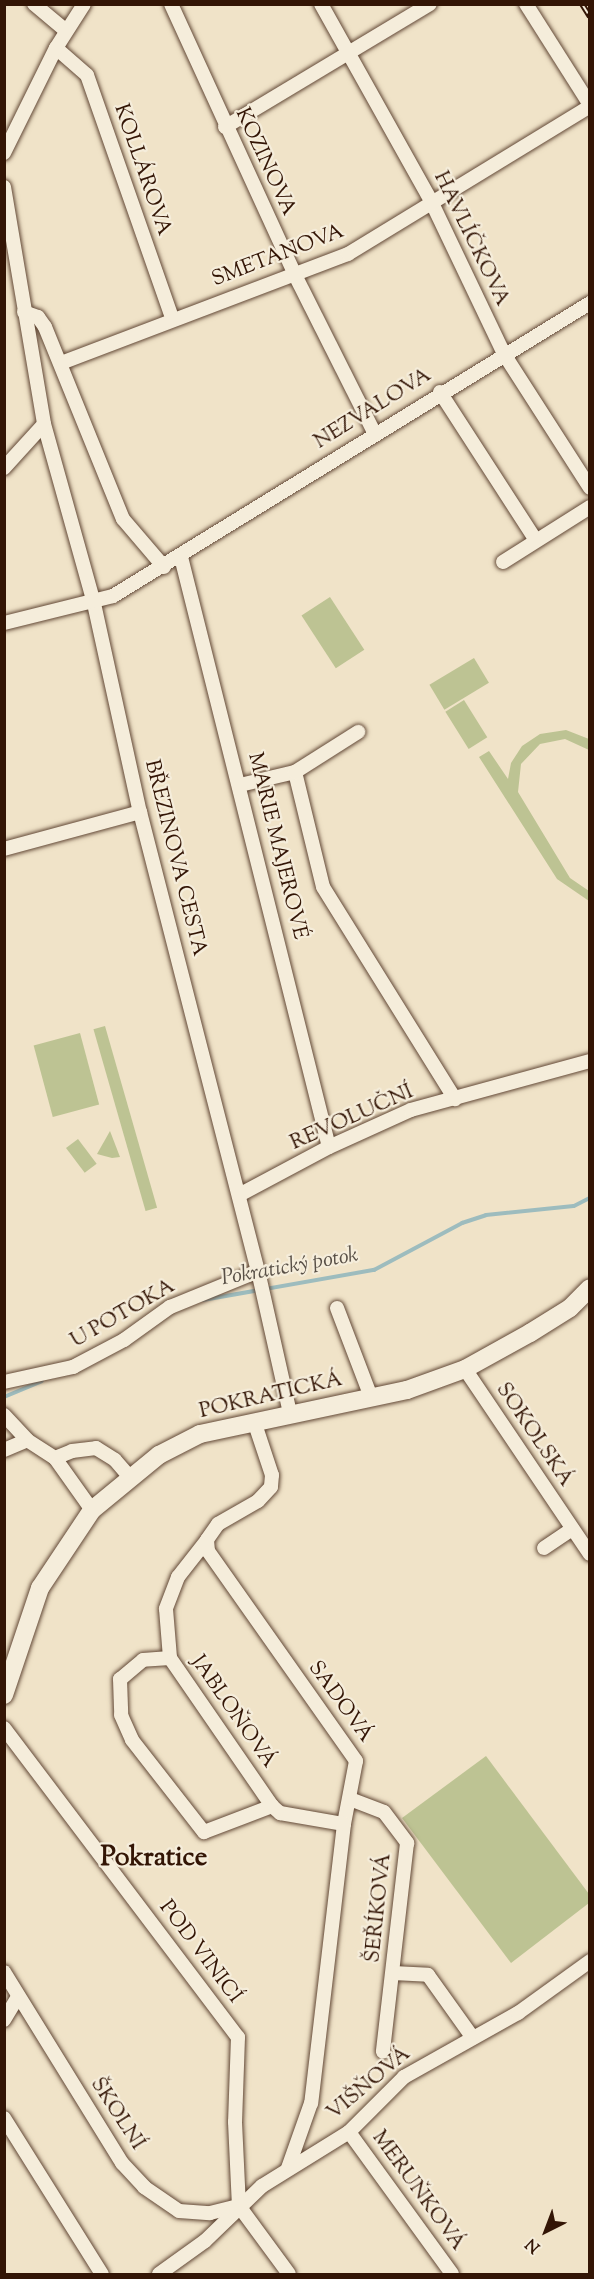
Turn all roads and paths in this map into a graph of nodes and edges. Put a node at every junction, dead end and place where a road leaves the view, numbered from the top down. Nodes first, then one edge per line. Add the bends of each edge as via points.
1 (34, 4) edge
2 (84, 4) edge
3 (171, 4) edge
4 (321, 4) edge
5 (430, 4) edge
6 (526, 4) edge
7 (65, 30) junction
8 (56, 48) junction
9 (351, 53) junction
10 (590, 105) edge
11 (225, 127) junction
12 (4, 153) edge
13 (4, 187) edge
14 (432, 203) junction
15 (294, 273) junction
16 (590, 303) edge
17 (24, 312) junction
18 (172, 318) junction
19 (504, 354) junction
20 (61, 363) junction
21 (440, 392) junction
22 (44, 424) junction
23 (374, 432) junction
24 (4, 468) edge
25 (590, 488) edge
26 (590, 507) edge
27 (535, 539) junction
28 (182, 557) junction
29 (503, 562) dead end
30 (164, 567) junction
31 (93, 599) junction
32 (4, 622) edge
33 (358, 732) dead end
34 (295, 772) junction
35 (240, 785) junction
36 (140, 812) junction
37 (4, 849) edge
38 (590, 1061) edge
39 (455, 1100) junction
40 (329, 1147) junction
41 (239, 1195) junction
42 (258, 1270) junction
43 (590, 1288) edge
44 (337, 1308) dead end
45 (465, 1369) junction
46 (4, 1382) edge
47 (371, 1397) junction
48 (290, 1413) junction
49 (4, 1415) edge
50 (254, 1421) junction
51 (27, 1440) junction
52 (4, 1450) edge
53 (56, 1458) junction
54 (129, 1476) junction
55 (92, 1510) junction
56 (572, 1529) junction
57 (207, 1540) junction
58 (544, 1548) dead end
59 (590, 1554) edge
60 (170, 1658) junction
61 (4, 1695) edge
62 (4, 1728) edge
63 (350, 1799) junction
64 (272, 1806) junction
65 (344, 1824) junction
66 (590, 1961) edge
67 (4, 1972) edge
68 (393, 1973) junction
69 (18, 1997) junction
70 (4, 2020) edge
71 (473, 2038) junction
72 (383, 2052) dead end
73 (4, 2118) edge
74 (349, 2132) junction
75 (288, 2168) junction
76 (239, 2206) junction
77 (102, 2274) edge
78 (159, 2274) edge
79 (289, 2274) edge
80 (452, 2274) edge

1 - 7 street
2 - 7 street
3 - 11 street, KOZINOVA
4 - 9 street, HAVLÍČKOVA
5 - 9 street
6 - 10 street
7 - 8 street
8 - 12 street
8 - 18 street, KOLLÁROVA via 87,75
9 - 11 street
9 - 14 street, HAVLÍČKOVA
10 - 14 street, SMETANOVA
11 - 15 street, KOZINOVA
13 - 17 street, BŘEZINOVA CESTA
14 - 15 street, SMETANOVA via 348,254
14 - 19 street, HAVLÍČKOVA
15 - 18 street, SMETANOVA
15 - 23 street, KOZINOVA
16 - 19 street, NEZVALOVA
17 - 20 street via 42,320
17 - 22 street, BŘEZINOVA CESTA
18 - 20 street, SMETANOVA
19 - 21 street, NEZVALOVA
19 - 25 street, HAVLÍČKOVA
20 - 30 street via 115,504 131,531
21 - 23 street, NEZVALOVA
21 - 27 street
22 - 24 street
22 - 31 street, BŘEZINOVA CESTA
23 - 28 street, NEZVALOVA
26 - 27 street
27 - 29 street
28 - 30 street, NEZVALOVA
28 - 35 street, MARIE MAJEROVÉ
30 - 31 street, NEZVALOVA via 113,596
31 - 32 street, NEZVALOVA
31 - 36 street, BŘEZINOVA CESTA
33 - 34 street
34 - 35 street
34 - 39 street via 323,887
35 - 40 street, MARIE MAJEROVÉ
36 - 37 street
36 - 41 street, BŘEZINOVA CESTA
38 - 39 street, REVOLUČNÍ
39 - 40 street, REVOLUČNÍ via 411,1110
40 - 41 street, REVOLUČNÍ
41 - 42 street, BŘEZINOVA CESTA
42 - 46 street, U POTOKA via 170,1307 124,1340 73,1367
42 - 48 street, BŘEZINOVA CESTA
43 - 45 street, POKRATICKÁ via 570,1308
44 - 47 street
45 - 47 street, POKRATICKÁ via 407,1390
45 - 56 street, SOKOLSKÁ
47 - 48 street, POKRATICKÁ
48 - 50 street, POKRATICKÁ
49 - 51 street
50 - 54 street, POKRATICKÁ via 200,1434
50 - 57 street via 272,1475 271,1487 258,1501 218,1524
51 - 52 street
51 - 53 street
53 - 54 street via 96,1448
53 - 55 street
54 - 55 street, POKRATICKÁ
55 - 61 street, POKRATICKÁ via 40,1588
56 - 58 street
56 - 59 street, SOKOLSKÁ
57 - 60 street, JABLOŇOVÁ via 178,1577 166,1609
57 - 63 street, SADOVÁ via 212,1559 356,1761
60 - 64 street, JABLOŇOVÁ
60 - 64 street via 143,1660 125,1672 119,1689 121,1715 132,1740 204,1832
62 - 76 street, POD VINICÍ via 238,2037 235,2122
63 - 65 street, SADOVÁ
63 - 68 street, ŠEŘÍKOVÁ via 384,1812 407,1843
64 - 65 street via 280,1813
65 - 75 street, SADOVÁ via 311,2103
66 - 71 street, VIŠŇOVÁ via 531,2005
67 - 69 street, ŠKOLNÍ
68 - 71 street via 428,1975
68 - 72 street, ŠEŘÍKOVÁ
69 - 70 street
69 - 76 street, ŠKOLNÍ via 122,2163 144,2187 179,2211 210,2213
71 - 74 street, VIŠŇOVÁ via 404,2077
73 - 77 street
74 - 75 street, VIŠŇOVÁ
74 - 80 street, MERUŇKOVÁ
75 - 76 street, VIŠŇOVÁ
76 - 78 street, VIŠŇOVÁ via 205,2241
76 - 79 street

